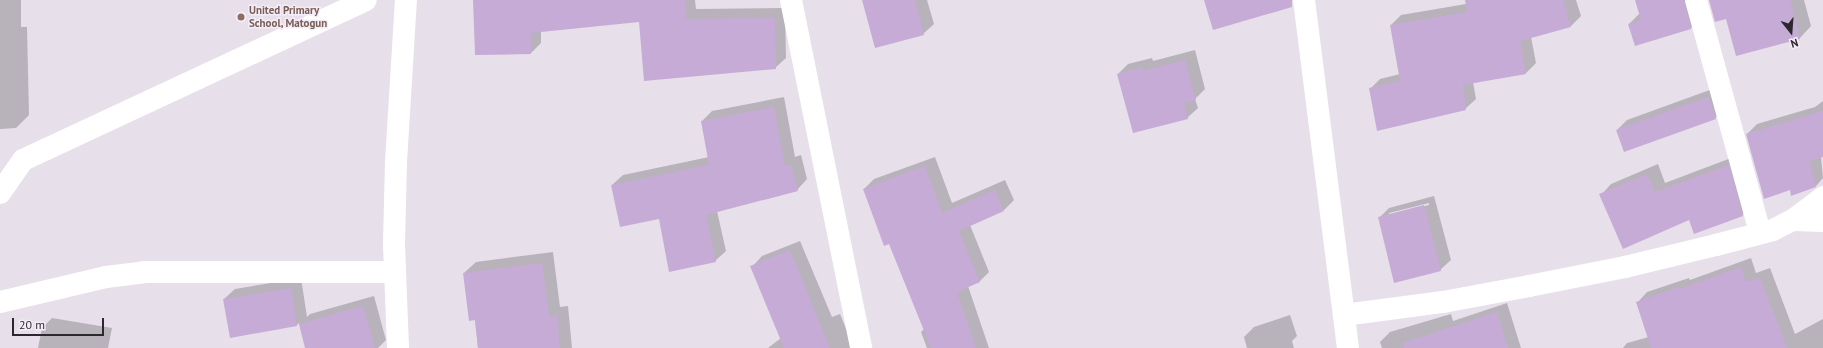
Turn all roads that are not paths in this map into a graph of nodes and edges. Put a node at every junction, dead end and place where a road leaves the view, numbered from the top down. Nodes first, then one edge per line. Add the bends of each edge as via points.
1 (366, 0) edge
2 (406, 0) edge
3 (791, 0) edge
4 (1304, 0) edge
5 (1696, 0) edge
6 (0, 193) edge
7 (1823, 197) edge
8 (1793, 220) junction
9 (1823, 221) edge
10 (1760, 232) junction
11 (395, 272) junction
12 (0, 302) edge
13 (1344, 315) junction
14 (398, 348) edge
15 (861, 348) edge
16 (1348, 348) edge

1 - 6 street via 24,160
2 - 11 street via 396,162
3 - 15 street
4 - 13 street
5 - 10 street
7 - 8 street
8 - 9 street
8 - 10 street via 1773,230
10 - 13 street via 1625,267 1551,282 1443,302
11 - 12 street via 144,272 106,277
11 - 14 street
13 - 16 street

